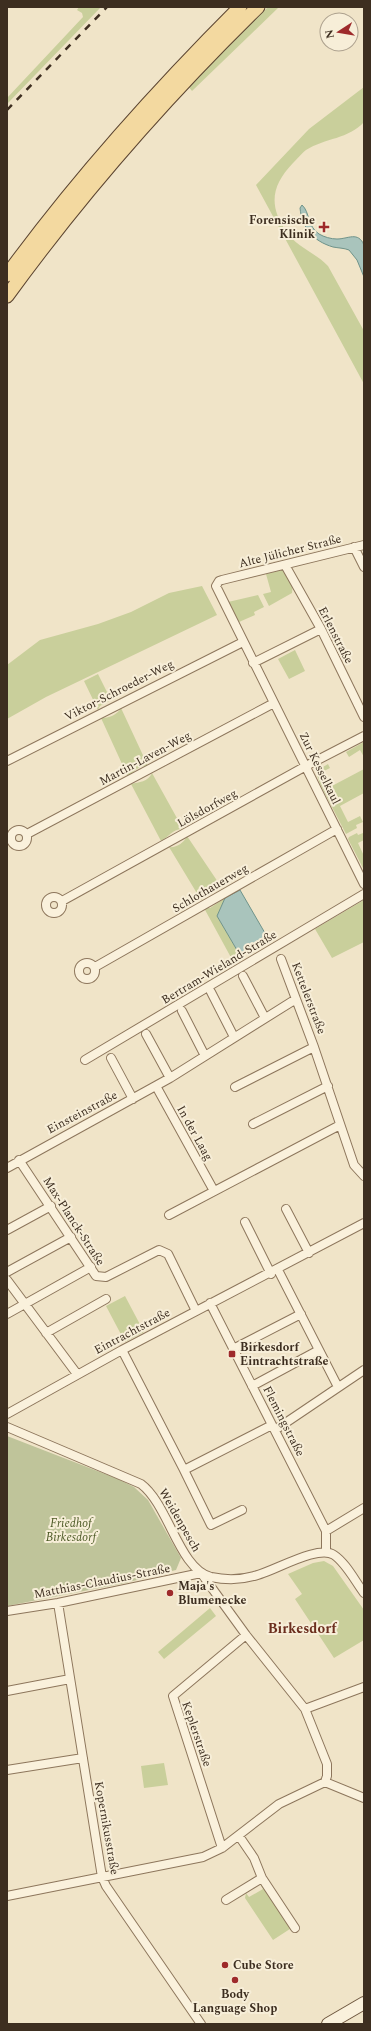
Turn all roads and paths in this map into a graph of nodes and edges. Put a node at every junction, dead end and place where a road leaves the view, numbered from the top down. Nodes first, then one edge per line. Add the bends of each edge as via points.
1 (240, 7) edge
2 (258, 7) edge
3 (7, 274) edge
4 (7, 296) edge
5 (364, 545) edge
6 (354, 547) junction
7 (285, 564) junction
8 (364, 567) edge
9 (222, 580) joint
10 (321, 629) junction
11 (243, 642) junction
12 (254, 663) junction
13 (274, 703) junction
14 (364, 717) edge
15 (364, 736) edge
16 (7, 760) edge
17 (306, 766) junction
18 (337, 829) junction
19 (27, 834) dead end
20 (364, 884) edge
21 (364, 894) edge
22 (62, 901) dead end
23 (281, 959) dead end
24 (95, 967) dead end
25 (243, 976) dead end
26 (211, 992) dead end
27 (296, 999) junction
28 (182, 1011) dead end
29 (266, 1018) junction
30 (146, 1034) dead end
31 (234, 1037) junction
32 (314, 1047) junction
33 (205, 1056) junction
34 (111, 1058) dead end
35 (85, 1060) dead end
36 (170, 1078) junction
37 (156, 1086) junction
38 (328, 1086) junction
39 (235, 1087) dead end
40 (133, 1099) junction
41 (253, 1124) dead end
42 (340, 1126) junction
43 (19, 1160) junction
44 (7, 1168) edge
45 (364, 1176) edge
46 (214, 1192) junction
47 (51, 1206) junction
48 (286, 1209) dead end
49 (169, 1215) dead end
50 (245, 1222) dead end
51 (364, 1223) edge
52 (7, 1230) edge
53 (71, 1237) junction
54 (309, 1253) junction
55 (90, 1267) junction
56 (7, 1272) edge
57 (274, 1272) junction
58 (7, 1280) edge
59 (106, 1299) dead end
60 (210, 1303) junction
61 (25, 1305) junction
62 (196, 1311) junction
63 (7, 1314) edge
64 (300, 1314) junction
65 (46, 1333) junction
66 (233, 1349) junction
67 (122, 1350) junction
68 (319, 1350) junction
69 (364, 1370) edge
70 (77, 1374) junction
71 (252, 1386) junction
72 (338, 1387) junction
73 (7, 1414) edge
74 (7, 1427) edge
75 (273, 1428) junction
76 (184, 1470) junction
77 (364, 1508) edge
78 (242, 1510) dead end
79 (326, 1531) junction
80 (326, 1552) junction
81 (201, 1573) junction
82 (364, 1593) edge
83 (58, 1604) junction
84 (7, 1611) edge
85 (246, 1634) junction
86 (70, 1679) junction
87 (364, 1687) edge
88 (7, 1690) edge
89 (305, 1709) junction
90 (83, 1758) junction
91 (7, 1770) edge
92 (325, 1782) junction
93 (364, 1798) edge
94 (239, 1836) junction
95 (222, 1848) junction
96 (102, 1877) junction
97 (262, 1878) junction
98 (7, 1896) edge
99 (226, 1900) dead end
100 (295, 1928) dead end
101 (364, 2002) edge
102 (201, 2024) edge
103 (328, 2024) edge

1 - 3 main road via 192,55 100,157
2 - 4 main road via 108,167
5 - 6 street, Alte Jülicher Straße
6 - 7 street, Alte Jülicher Straße
6 - 8 street
7 - 9 street, Alte Jülicher Straße
7 - 10 street, Erlenstraße
9 - 11 street, Zur Kesselkaul via 217,583 218,590
10 - 12 street
10 - 14 street, Erlenstraße
11 - 12 street, Zur Kesselkaul
11 - 16 street, Viktor-Schroeder-Weg
12 - 13 street, Zur Kesselkaul
13 - 17 street, Zur Kesselkaul
13 - 19 street, Martin-Laven-Weg
15 - 17 street, Lölsdorfweg
17 - 18 street, Zur Kesselkaul
17 - 22 street, Lölsdorfweg
18 - 20 street, Zur Kesselkaul
18 - 24 street, Schlothauerweg
21 - 35 street, Bertram-Wieland-Straße
23 - 27 street, Kettelerstraße
25 - 29 street
26 - 31 street
27 - 29 street, Einsteinstraße
27 - 32 street, Kettelerstraße
28 - 33 street
29 - 31 street, Einsteinstraße
30 - 36 street
31 - 33 street, Einsteinstraße
32 - 38 street, Kettelerstraße
32 - 39 street, Kettelerstraße
33 - 36 street, Einsteinstraße
34 - 40 street
36 - 37 street, Einsteinstraße
37 - 40 street, Einsteinstraße
37 - 46 street, In der Laag
38 - 41 street
38 - 42 street, Kettelerstraße
40 - 43 street, Einsteinstraße
42 - 45 street, Kettelerstraße via 354,1165
42 - 46 street
43 - 44 street, Einsteinstraße
43 - 47 street, Max-Planck-Straße
46 - 49 street
47 - 52 street
47 - 53 street, Max-Planck-Straße
48 - 54 street
50 - 57 street
51 - 54 street, Eintrachtstraße
53 - 55 street, Max-Planck-Straße
53 - 56 street
54 - 57 street, Eintrachtstraße
55 - 61 street
55 - 62 street, Max-Planck-Straße via 96,1276 103,1278 159,1250 164,1251 168,1254
57 - 60 street, Eintrachtstraße
57 - 64 street
58 - 61 street
59 - 65 street
60 - 62 street, Eintrachtstraße
60 - 66 street, Flemingstraße
61 - 63 street
61 - 65 street
62 - 67 street, Eintrachtstraße
64 - 66 street
64 - 68 street
65 - 70 street
66 - 71 street, Flemingstraße
67 - 70 street, Eintrachtstraße
67 - 76 street
68 - 71 street
68 - 72 street
69 - 72 street
70 - 73 street, Eintrachtstraße
71 - 75 street, Flemingstraße
72 - 75 street
74 - 81 street, Weidenpesch via 132,1478 145,1487 158,1502 187,1558
75 - 76 street
75 - 79 street, Flemingstraße
76 - 78 street via 211,1525
77 - 79 street
79 - 80 street, Flemingstraße
80 - 81 street via 310,1554 252,1577 223,1579
80 - 82 street via 340,1559
81 - 83 street, Matthias-Claudius-Straße
81 - 85 street, Weidenpesch
83 - 84 street, Matthias-Claudius-Straße
83 - 86 street, Kopernikusstraße
85 - 89 street, Weidenpesch
85 - 95 street, Keplerstraße via 173,1696
86 - 88 street
86 - 90 street, Kopernikusstraße
87 - 89 street
89 - 92 street, Weidenpesch via 327,1764
90 - 91 street
90 - 96 street, Kopernikusstraße
92 - 93 street
92 - 94 street via 273,1808
94 - 95 street
94 - 97 street via 254,1858
95 - 96 street via 188,1861
96 - 98 street
96 - 102 street, Kopernikusstraße
97 - 99 street
97 - 100 street
101 - 103 street

